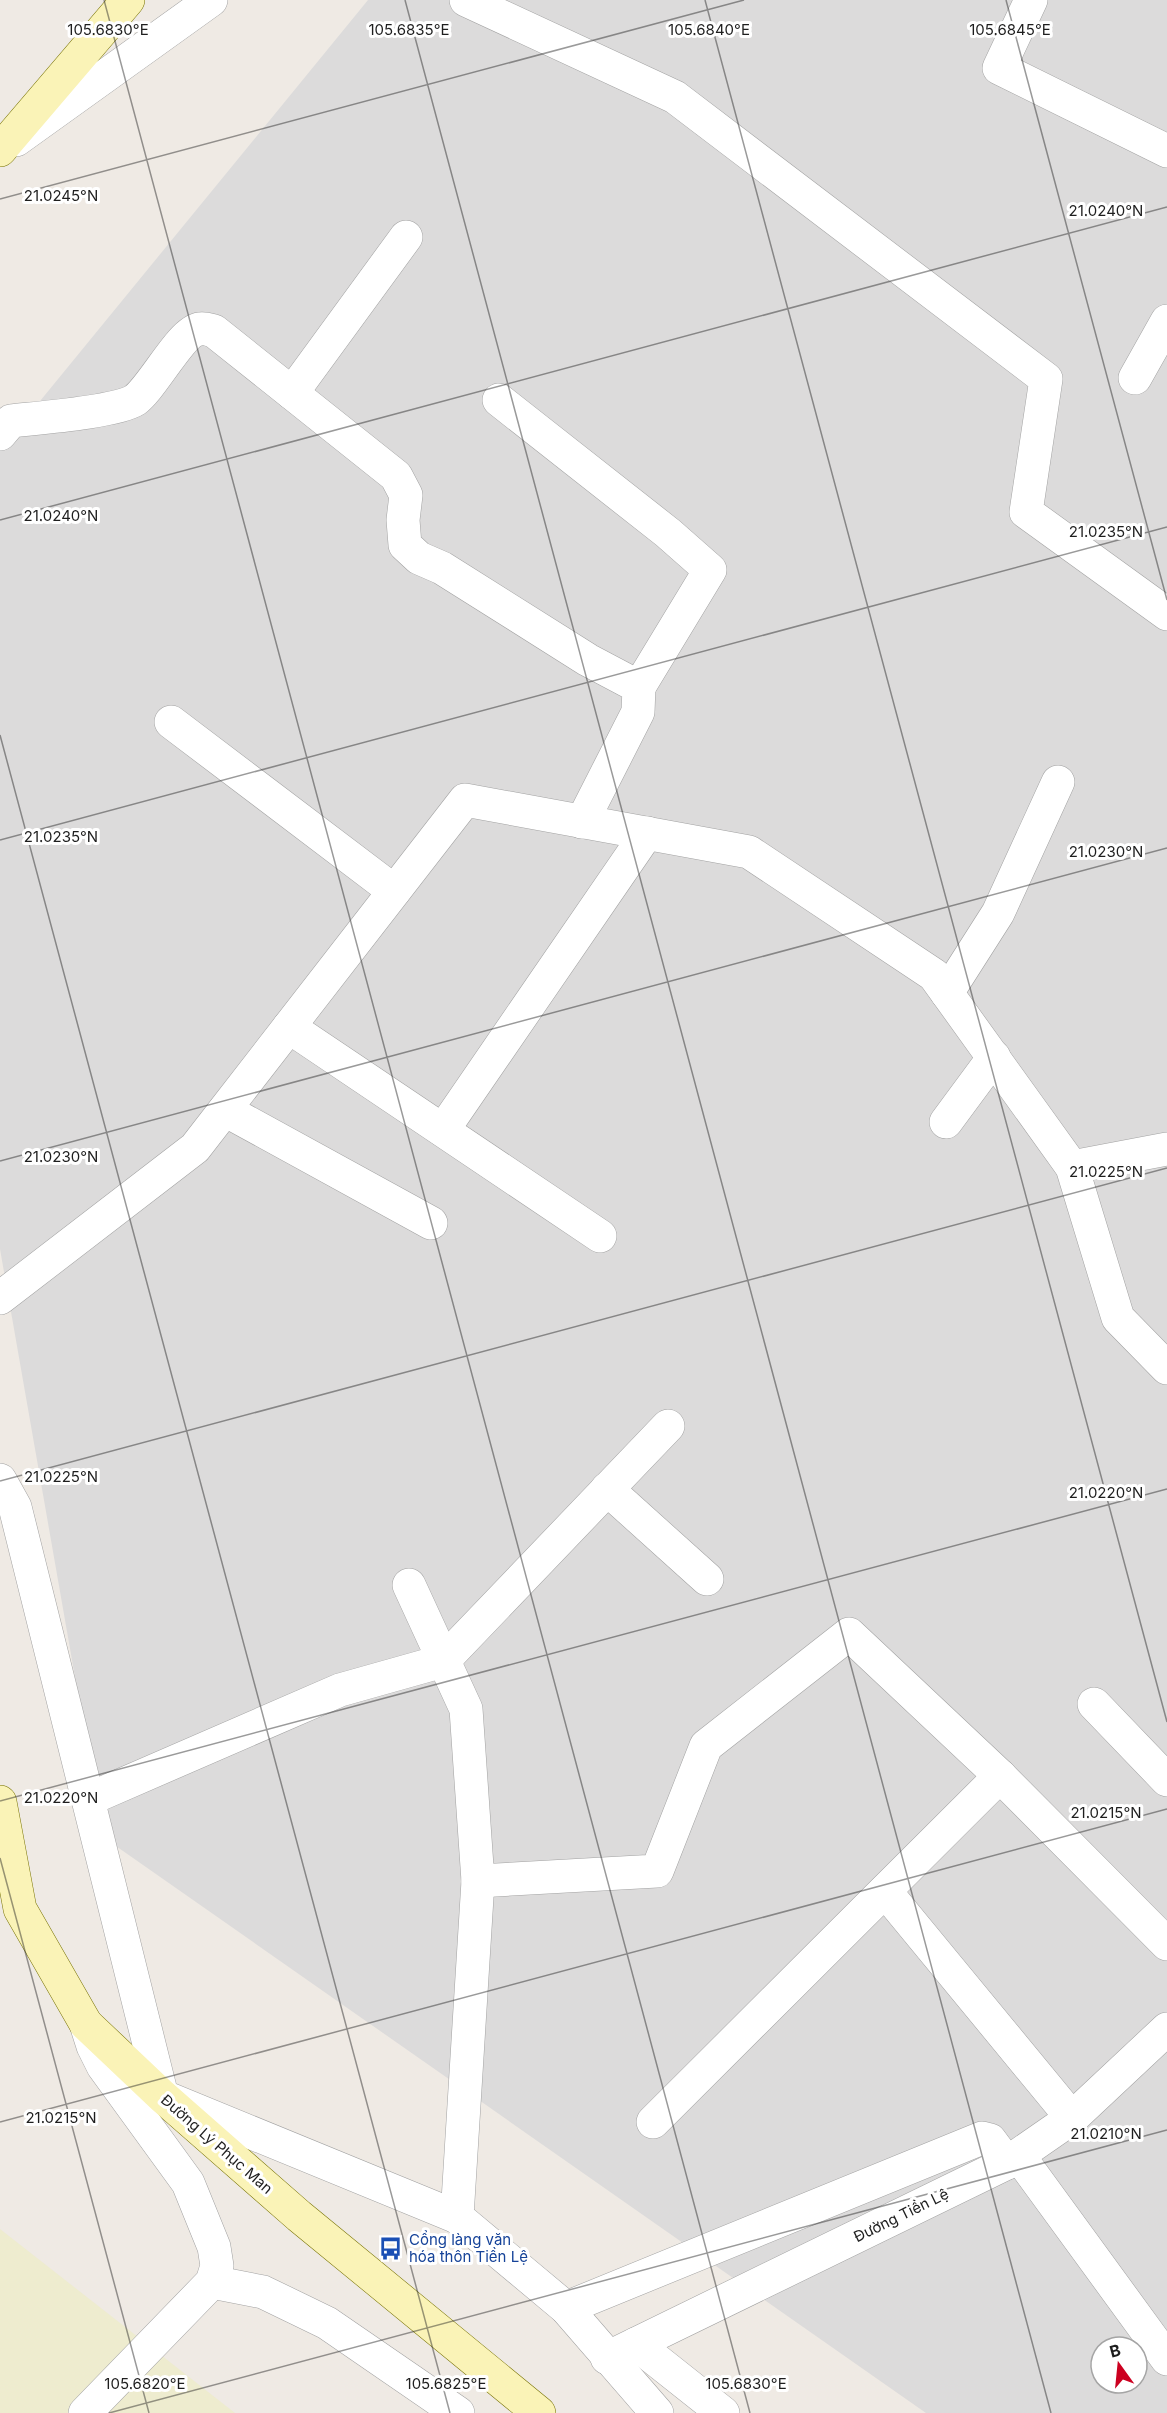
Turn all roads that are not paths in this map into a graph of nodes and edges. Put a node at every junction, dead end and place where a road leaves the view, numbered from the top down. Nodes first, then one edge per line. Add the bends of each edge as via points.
1 (128, 0) edge
2 (211, 0) edge
3 (466, 0) edge
4 (1031, 0) edge
5 (0, 151) edge
6 (1167, 151) edge
7 (406, 237) dead end
8 (1167, 321) edge
9 (1135, 378) dead end
10 (292, 393) junction
11 (499, 400) dead end
12 (0, 434) edge
13 (1167, 614) edge
14 (639, 687) junction
15 (171, 722) dead end
16 (1058, 782) dead end
17 (582, 822) junction
18 (647, 833) junction
19 (394, 891) junction
20 (947, 993) junction
21 (289, 1027) junction
22 (994, 1057) junction
23 (225, 1110) junction
24 (946, 1122) dead end
25 (443, 1130) junction
26 (1167, 1149) edge
27 (1072, 1167) junction
28 (431, 1223) dead end
29 (600, 1236) dead end
30 (0, 1298) edge
31 (1167, 1368) edge
32 (668, 1426) dead end
33 (0, 1480) edge
34 (607, 1489) junction
35 (707, 1579) dead end
36 (410, 1585) dead end
37 (444, 1661) junction
38 (1094, 1704) dead end
39 (1000, 1776) junction
40 (1167, 1780) edge
41 (89, 1799) junction
42 (0, 1802) edge
43 (478, 1881) junction
44 (885, 1891) junction
45 (1167, 1944) edge
46 (86, 2024) junction
47 (1167, 2030) edge
48 (162, 2096) junction
49 (1072, 2118) junction
50 (653, 2122) dead end
51 (1013, 2160) junction
52 (457, 2217) junction
53 (212, 2282) junction
54 (566, 2308) junction
55 (622, 2351) junction
56 (1167, 2359) edge
57 (85, 2413) edge
58 (458, 2413) edge
59 (540, 2413) edge
60 (657, 2413) edge
61 (723, 2413) edge

1 - 5 main road
2 - 5 street
3 - 13 street via 675,97 1046,379 1026,512
4 - 6 street via 999,68
7 - 10 street
8 - 9 street
10 - 12 street via 214,331 199,329 188,334 134,401 11,421
10 - 14 street via 396,476 406,495 405,544 419,558 442,568 588,660
11 - 14 street via 710,570
14 - 17 street via 638,711
15 - 19 street
16 - 20 street via 998,913
17 - 18 street
17 - 19 street via 465,800
18 - 20 street via 748,852 933,975
18 - 25 street
19 - 21 street
20 - 22 street
21 - 23 street
21 - 25 street
22 - 24 street
22 - 27 street
23 - 28 street
23 - 30 street via 195,1148
25 - 29 street
26 - 27 street
27 - 31 street via 1118,1318
32 - 34 street
33 - 41 street via 15,1507
34 - 35 street
34 - 37 street
36 - 37 street
37 - 41 street via 340,1690
37 - 43 street via 466,1709
38 - 40 street
39 - 43 street via 849,1634 706,1746 657,1871
39 - 44 street
39 - 45 street
41 - 48 street
42 - 46 main road, Đường Lý Phục Man via 20,1909
43 - 52 street
44 - 49 street
44 - 50 street
46 - 48 main road, Đường Lý Phục Man
46 - 53 street via 103,2066 188,2183 214,2247 217,2266
47 - 49 street, Đường Tiền Lệ
48 - 52 street
48 - 59 main road, Đường Lý Phục Man via 299,2216
49 - 51 street, Đường Tiền Lệ
51 - 54 street via 982,2138
51 - 55 street, Đường Tiền Lệ
51 - 56 street
52 - 54 street
53 - 57 street
53 - 58 street via 263,2292 327,2323
54 - 55 street
55 - 60 street
55 - 61 street

